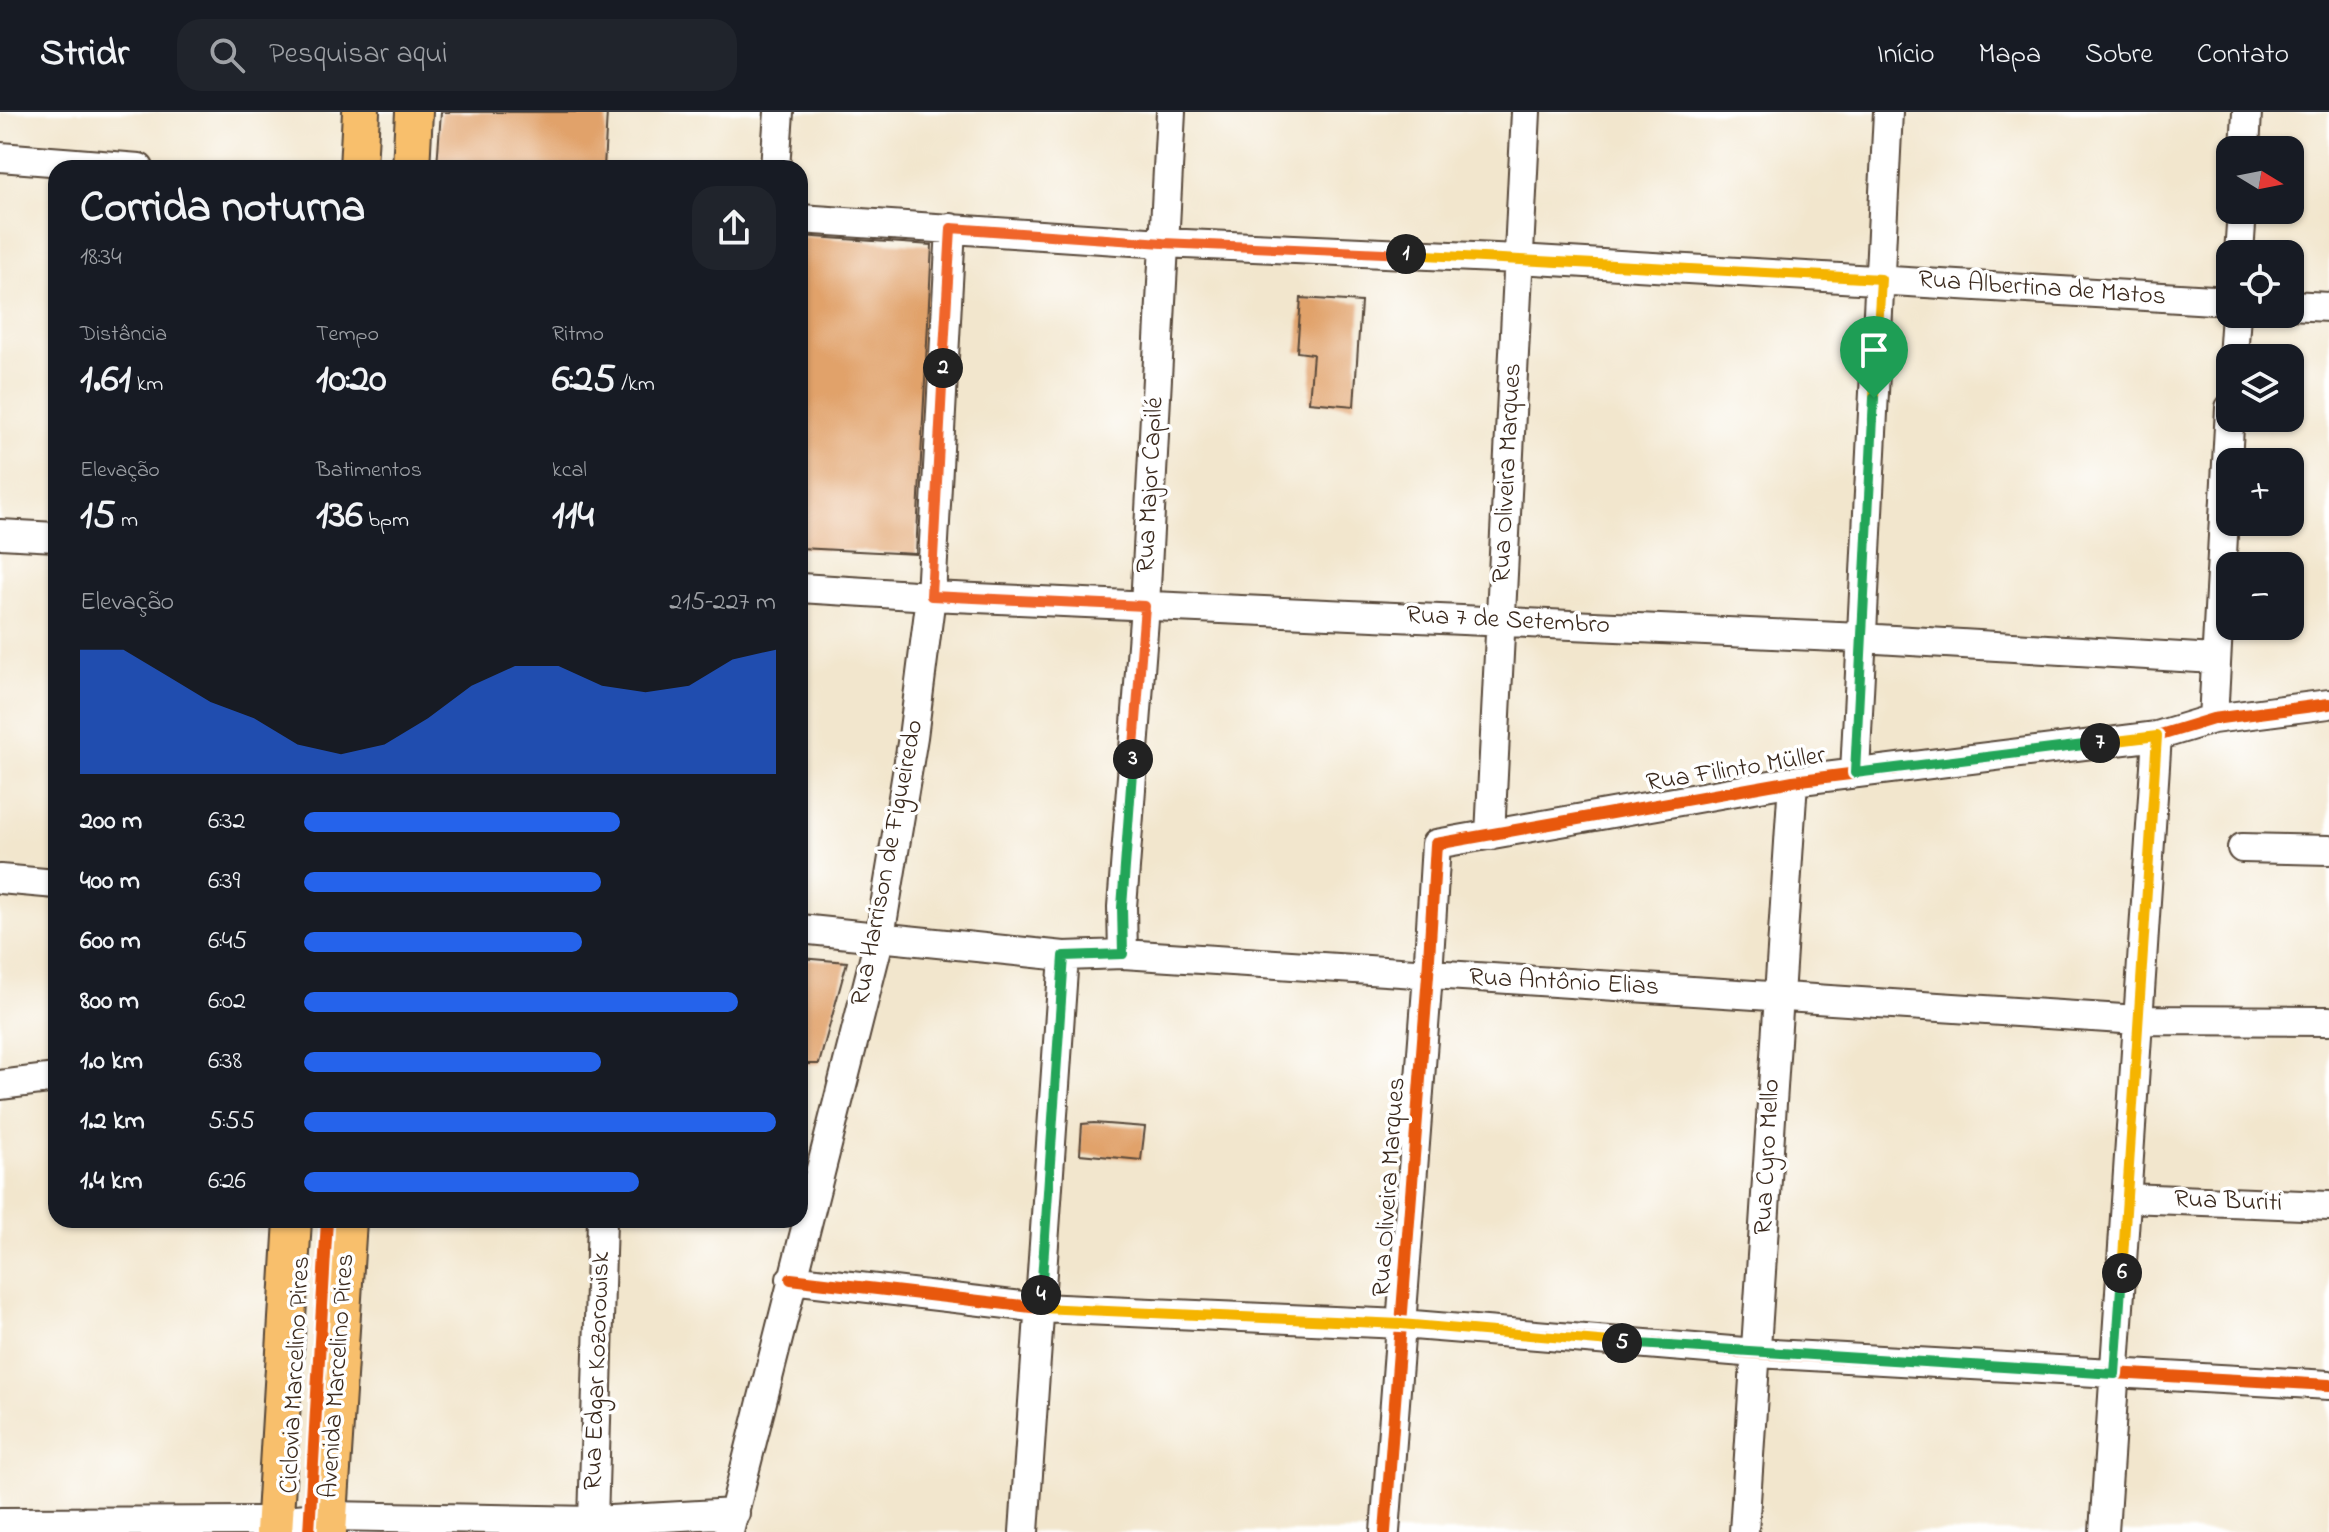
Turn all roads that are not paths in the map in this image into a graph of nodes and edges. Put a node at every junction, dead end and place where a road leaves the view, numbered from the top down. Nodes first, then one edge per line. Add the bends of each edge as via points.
1 (361, 112) edge
2 (414, 112) edge
3 (779, 112) edge
4 (1171, 112) edge
5 (1526, 112) edge
6 (1888, 112) edge
7 (2247, 112) edge
8 (2246, 136) edge
9 (0, 157) edge
10 (358, 160) edge
11 (411, 160) edge
12 (776, 160) edge
13 (48, 161) edge
14 (808, 219) edge
15 (951, 228) junction
16 (1163, 243) junction
17 (1518, 259) junction
18 (1881, 279) junction
19 (2216, 300) edge
20 (2304, 306) edge
21 (2329, 307) edge
22 (2229, 432) edge
23 (0, 534) edge
24 (48, 537) edge
25 (808, 588) edge
26 (931, 596) junction
27 (1145, 606) junction
28 (1502, 621) junction
29 (1860, 638) junction
30 (2215, 659) junction
31 (2329, 704) edge
32 (2213, 719) junction
33 (2157, 736) junction
34 (1855, 773) junction
35 (1793, 781) junction
36 (1490, 835) junction
37 (1436, 844) joint
38 (2242, 848) dead end
39 (2329, 850) edge
40 (0, 879) edge
41 (48, 883) edge
42 (808, 930) edge
43 (880, 936) junction
44 (1123, 954) junction
45 (1064, 956) junction
46 (1428, 975) junction
47 (1777, 996) junction
48 (2138, 1020) junction
49 (2329, 1021) edge
50 (48, 1079) edge
51 (0, 1085) edge
52 (2128, 1198) junction
53 (2329, 1206) edge
54 (808, 1213) edge
55 (293, 1228) edge
56 (348, 1228) edge
57 (602, 1228) edge
58 (804, 1228) edge
59 (791, 1279) junction
60 (1040, 1308) junction
61 (1401, 1324) junction
62 (1756, 1353) junction
63 (2115, 1374) junction
64 (2329, 1385) edge
65 (593, 1521) junction
66 (0, 1522) edge
67 (732, 1522) edge
68 (329, 1524) edge
69 (274, 1526) edge
70 (1024, 1532) edge
71 (1385, 1532) edge
72 (1744, 1532) edge
73 (2104, 1532) edge

1 - 10 main road
2 - 11 main road
3 - 12 street
4 - 16 street, Rua Major Capilé
5 - 17 street, Rua Oliveira Marques
6 - 18 street
7 - 8 street
9 - 13 street
14 - 15 street, Rua Albertina de Matos
15 - 16 street, Rua Albertina de Matos
15 - 26 street, Rua Harrison de Figueiredo
16 - 17 street, Rua Albertina de Matos
16 - 27 street, Rua Major Capilé
17 - 18 street, Rua Albertina de Matos
17 - 28 street, Rua Oliveira Marques
18 - 19 street, Rua Albertina de Matos
18 - 29 street
20 - 21 street
22 - 30 street
23 - 24 street
25 - 26 street, Rua 7 de Setembro
26 - 27 street, Rua 7 de Setembro
26 - 43 street, Rua Harrison de Figueiredo
27 - 28 street, Rua 7 de Setembro
27 - 44 street, Rua Major Capilé
28 - 29 street, Rua 7 de Setembro
28 - 36 street, Rua Oliveira Marques
29 - 30 street, Rua 7 de Setembro
29 - 34 street
30 - 32 street
31 - 32 street, Rua Filinto Müller
32 - 33 street, Rua Filinto Müller
33 - 34 street, Rua Filinto Müller
33 - 48 street
34 - 35 street, Rua Filinto Müller
35 - 36 street, Rua Filinto Müller
35 - 47 street, Rua Cyro Mello
36 - 37 street, Rua Filinto Müller
37 - 46 street, Rua Oliveira Marques
38 - 39 street
40 - 41 street
42 - 43 street, Rua Antônio Elias
43 - 45 street, Rua Antônio Elias
43 - 54 street, Rua Harrison de Figueiredo
44 - 45 street, Rua Antônio Elias
44 - 46 street, Rua Antônio Elias
45 - 60 street
46 - 47 street, Rua Antônio Elias
46 - 61 street, Rua Oliveira Marques
47 - 48 street, Rua Antônio Elias
47 - 62 street, Rua Cyro Mello
48 - 49 street, Rua Antônio Elias
48 - 52 street
50 - 51 street
52 - 53 street, Rua Buriti
52 - 63 street
55 - 69 main road, Avenida Marcelino Pires
56 - 68 main road, Avenida Marcelino Pires
57 - 65 street, Rua Edgar Kozorowisk
58 - 59 street, Rua Harrison de Figueiredo
59 - 60 street
59 - 67 street, Rua Harrison de Figueiredo
60 - 61 street
60 - 70 street
61 - 62 street
61 - 71 street, Rua Oliveira Marques
62 - 63 street
62 - 72 street, Rua Cyro Mello
63 - 64 street
63 - 73 street
65 - 67 street
65 - 68 street
66 - 69 street
68 - 69 street

